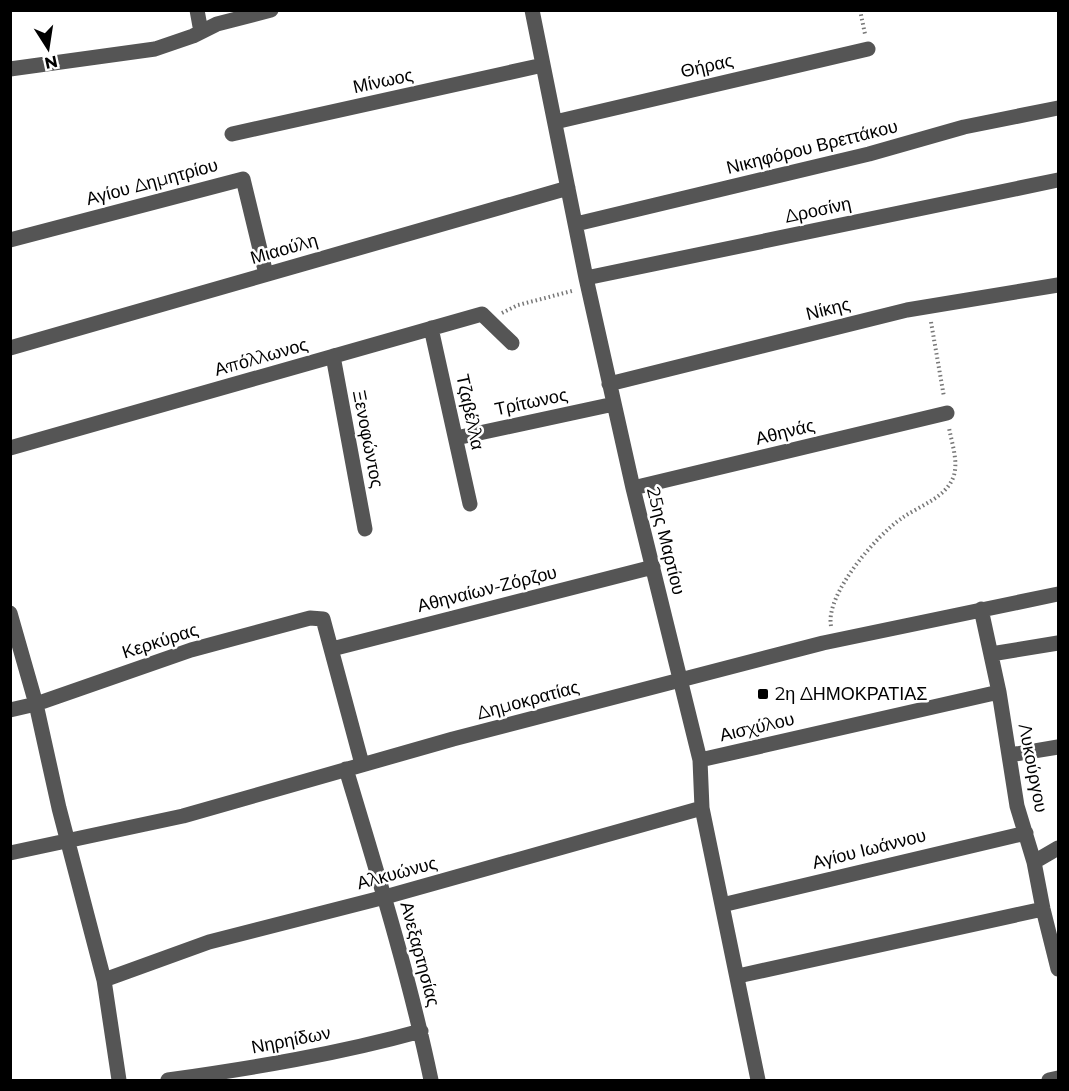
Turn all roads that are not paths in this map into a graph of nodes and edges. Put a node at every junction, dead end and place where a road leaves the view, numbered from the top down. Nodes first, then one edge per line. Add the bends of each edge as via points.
1 (197, 10) edge
2 (271, 10) edge
3 (532, 10) edge
4 (201, 32) junction
5 (868, 49) dead end
6 (543, 65) junction
7 (10, 69) edge
8 (1059, 108) edge
9 (555, 122) junction
10 (232, 134) dead end
11 (1059, 180) edge
12 (568, 188) junction
13 (576, 225) junction
14 (10, 240) edge
15 (266, 274) junction
16 (587, 283) junction
17 (1059, 285) edge
18 (431, 328) junction
19 (512, 343) dead end
20 (10, 348) edge
21 (333, 356) junction
22 (609, 384) junction
23 (614, 404) junction
24 (946, 413) road end
25 (456, 438) junction
26 (10, 448) edge
27 (633, 488) junction
28 (470, 504) dead end
29 (365, 529) dead end
30 (653, 567) junction
31 (1059, 594) edge
32 (981, 609) junction
33 (10, 613) edge
34 (1059, 643) edge
35 (332, 649) junction
36 (991, 654) junction
37 (680, 680) junction
38 (999, 692) junction
39 (36, 704) junction
40 (10, 710) edge
41 (1059, 747) edge
42 (1010, 755) junction
43 (700, 760) junction
44 (362, 764) junction
45 (346, 769) junction
46 (702, 808) junction
47 (1026, 833) junction
48 (68, 840) junction
49 (1059, 848) edge
50 (10, 853) edge
51 (1034, 862) junction
52 (385, 897) junction
53 (722, 905) junction
54 (1043, 909) junction
55 (1059, 969) edge
56 (738, 976) junction
57 (104, 980) junction
58 (421, 1031) junction
59 (1059, 1078) edge
60 (119, 1080) edge
61 (168, 1080) edge
62 (431, 1080) edge
63 (758, 1080) edge
64 (1049, 1080) edge

1 - 4 street
2 - 4 street
3 - 6 street, 25ης Μαρτίου
4 - 7 street via 155,49
5 - 9 street, Θήρας
6 - 9 street, 25ης Μαρτίου
6 - 10 street, Μίνωος
8 - 13 street, Νικηφόρου Βρεττάκου via 964,127 870,154
9 - 12 street, 25ης Μαρτίου
11 - 16 street, Δροσίνη
12 - 13 street, 25ης Μαρτίου
12 - 15 street, Μιαούλη
13 - 16 street, 25ης Μαρτίου
14 - 15 street, Αγίου Δημητρίου via 243,178
15 - 20 street, Μιαούλη
16 - 22 street, 25ης Μαρτίου
17 - 22 street, Νίκης via 907,310
18 - 19 street, Απόλλωνος via 482,314
18 - 21 street, Απόλλωνος
18 - 25 street, Τζαβέλλα
21 - 26 street, Απόλλωνος
21 - 29 street, Ξενοφώντος
22 - 23 street, 25ης Μαρτίου
23 - 25 street, Τρίτωνος
23 - 27 street, 25ης Μαρτίου
24 - 27 street, Αθηνάς
25 - 28 street, Τζαβέλλα
27 - 30 street, 25ης Μαρτίου
30 - 35 street, Αθηναίων-Ζόρζου
30 - 37 street, 25ης Μαρτίου
31 - 32 street, Δημοκρατίας
32 - 36 street, Λυκούργου
32 - 37 street, Δημοκρατίας via 834,640
33 - 39 street
34 - 36 street
35 - 39 street, Κερκύρας via 323,619 310,618 191,650
35 - 44 street
36 - 38 street, Λυκούργου
37 - 43 street, 25ης Μαρτίου
37 - 44 street, Δημοκρατίας
38 - 42 street, Λυκούργου
38 - 43 street, Αισχύλου
39 - 40 street, Κερκύρας
39 - 48 street
41 - 42 street
42 - 47 street, Λυκούργου via 1017,806
43 - 46 street, 25ης Μαρτίου
44 - 45 street, Δημοκρατίας
45 - 48 street, Δημοκρατίας via 183,816
45 - 52 street, Ανεξαρτησίας
46 - 52 street, Αλκυώνυς
46 - 53 street, 25ης Μαρτίου
47 - 51 street, Λυκούργου
47 - 53 street, Αγίου Ιωάννου
48 - 50 street, Δημοκρατίας
48 - 57 street
49 - 51 street
51 - 54 street, Λυκούργου
52 - 57 street, Αλκυώνυς via 209,942
52 - 58 street, Ανεξαρτησίας
53 - 56 street, 25ης Μαρτίου
54 - 55 street, Λυκούργου
54 - 56 street
56 - 63 street, 25ης Μαρτίου
57 - 60 street
58 - 61 street, Νηρηίδων via 264,1065
58 - 62 street, Ανεξαρτησίας
59 - 64 street

